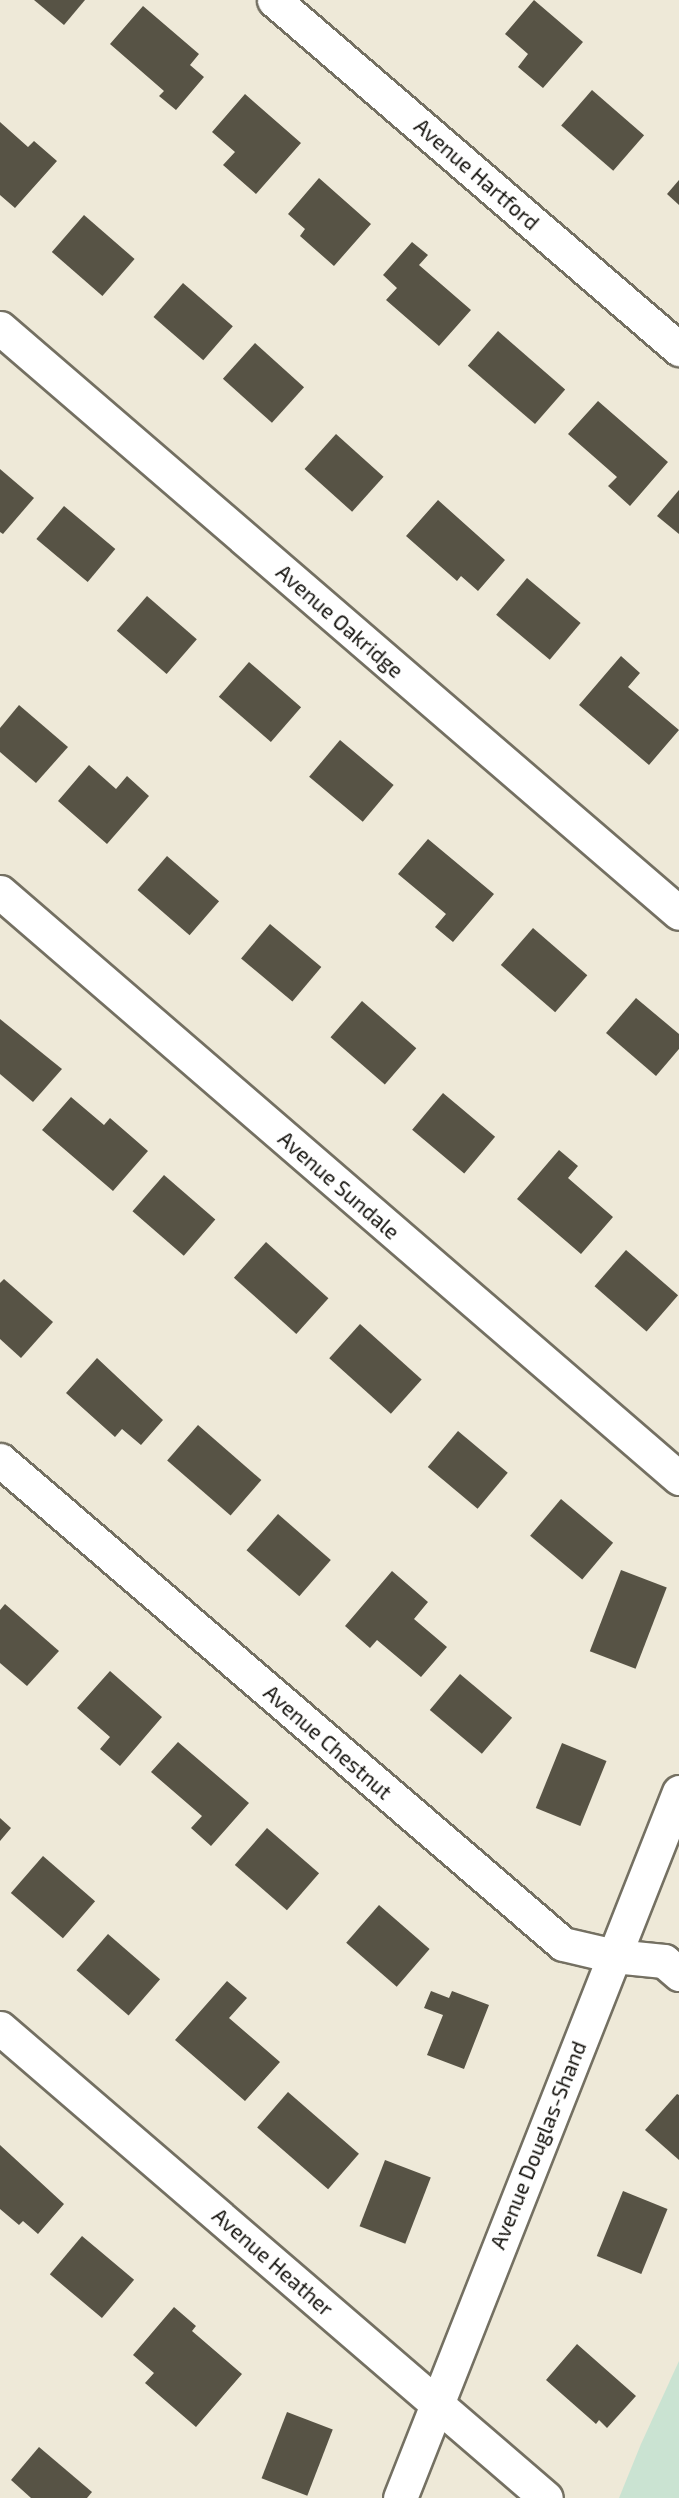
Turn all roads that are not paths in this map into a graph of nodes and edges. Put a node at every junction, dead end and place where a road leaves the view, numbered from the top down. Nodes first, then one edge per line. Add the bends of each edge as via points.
1 (274, 0) edge
2 (0, 328) edge
3 (679, 349) edge
4 (0, 892) edge
5 (679, 913) edge
6 (0, 1460) edge
7 (679, 1478) edge
8 (679, 1792) edge
9 (614, 1956) junction
10 (679, 1974) edge
11 (0, 2028) edge
12 (436, 2401) junction
13 (400, 2498) edge
14 (546, 2498) edge

1 - 3 street, Avenue Hartford
2 - 5 street, Avenue Oakridge
4 - 7 street, Avenue Sundale
6 - 9 street, Avenue Chestnut via 563,1944
8 - 9 street, Avenue Douglas-Shand
9 - 10 street, Avenue Chestnut via 664,1962
9 - 12 street, Avenue Douglas-Shand
11 - 12 street, Avenue Heather
12 - 13 street, Avenue Douglas-Shand
12 - 14 street, Avenue Heather

